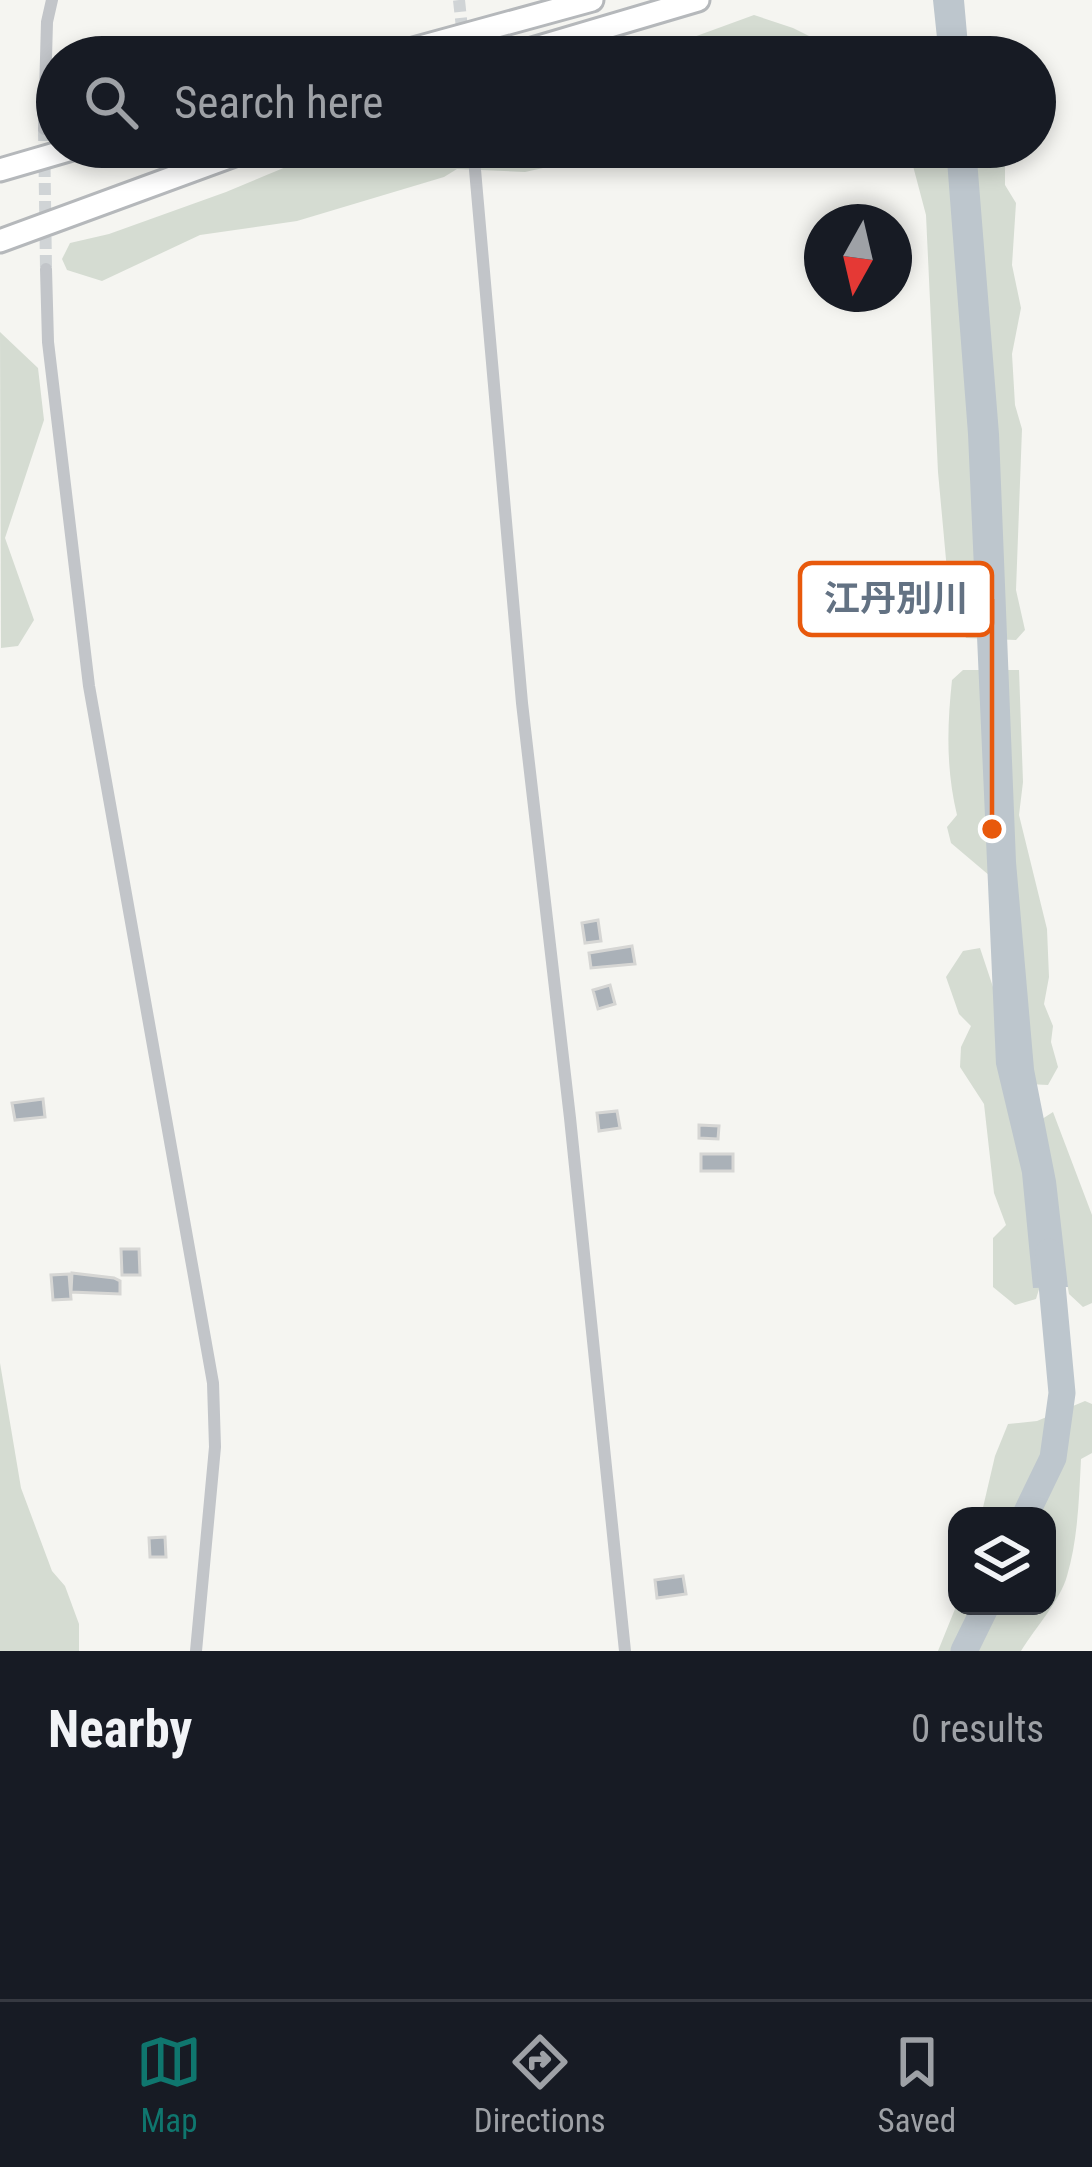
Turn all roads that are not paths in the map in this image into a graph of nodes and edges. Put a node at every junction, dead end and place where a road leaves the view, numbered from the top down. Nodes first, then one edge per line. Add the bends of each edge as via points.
1 (52, 0) edge
2 (592, 0) edge
3 (698, 0) edge
4 (47, 36) edge
5 (461, 36) edge
6 (577, 36) edge
7 (36, 160) edge
8 (199, 168) edge
9 (475, 168) edge
10 (0, 170) edge
11 (0, 241) edge
12 (46, 269) tunnel mouth
13 (196, 1651) edge
14 (625, 1651) edge

1 - 4 street
2 - 5 highway
3 - 6 highway
7 - 10 highway
8 - 11 highway
9 - 14 street via 521,703
12 - 13 street via 89,686 213,1383 215,1447

